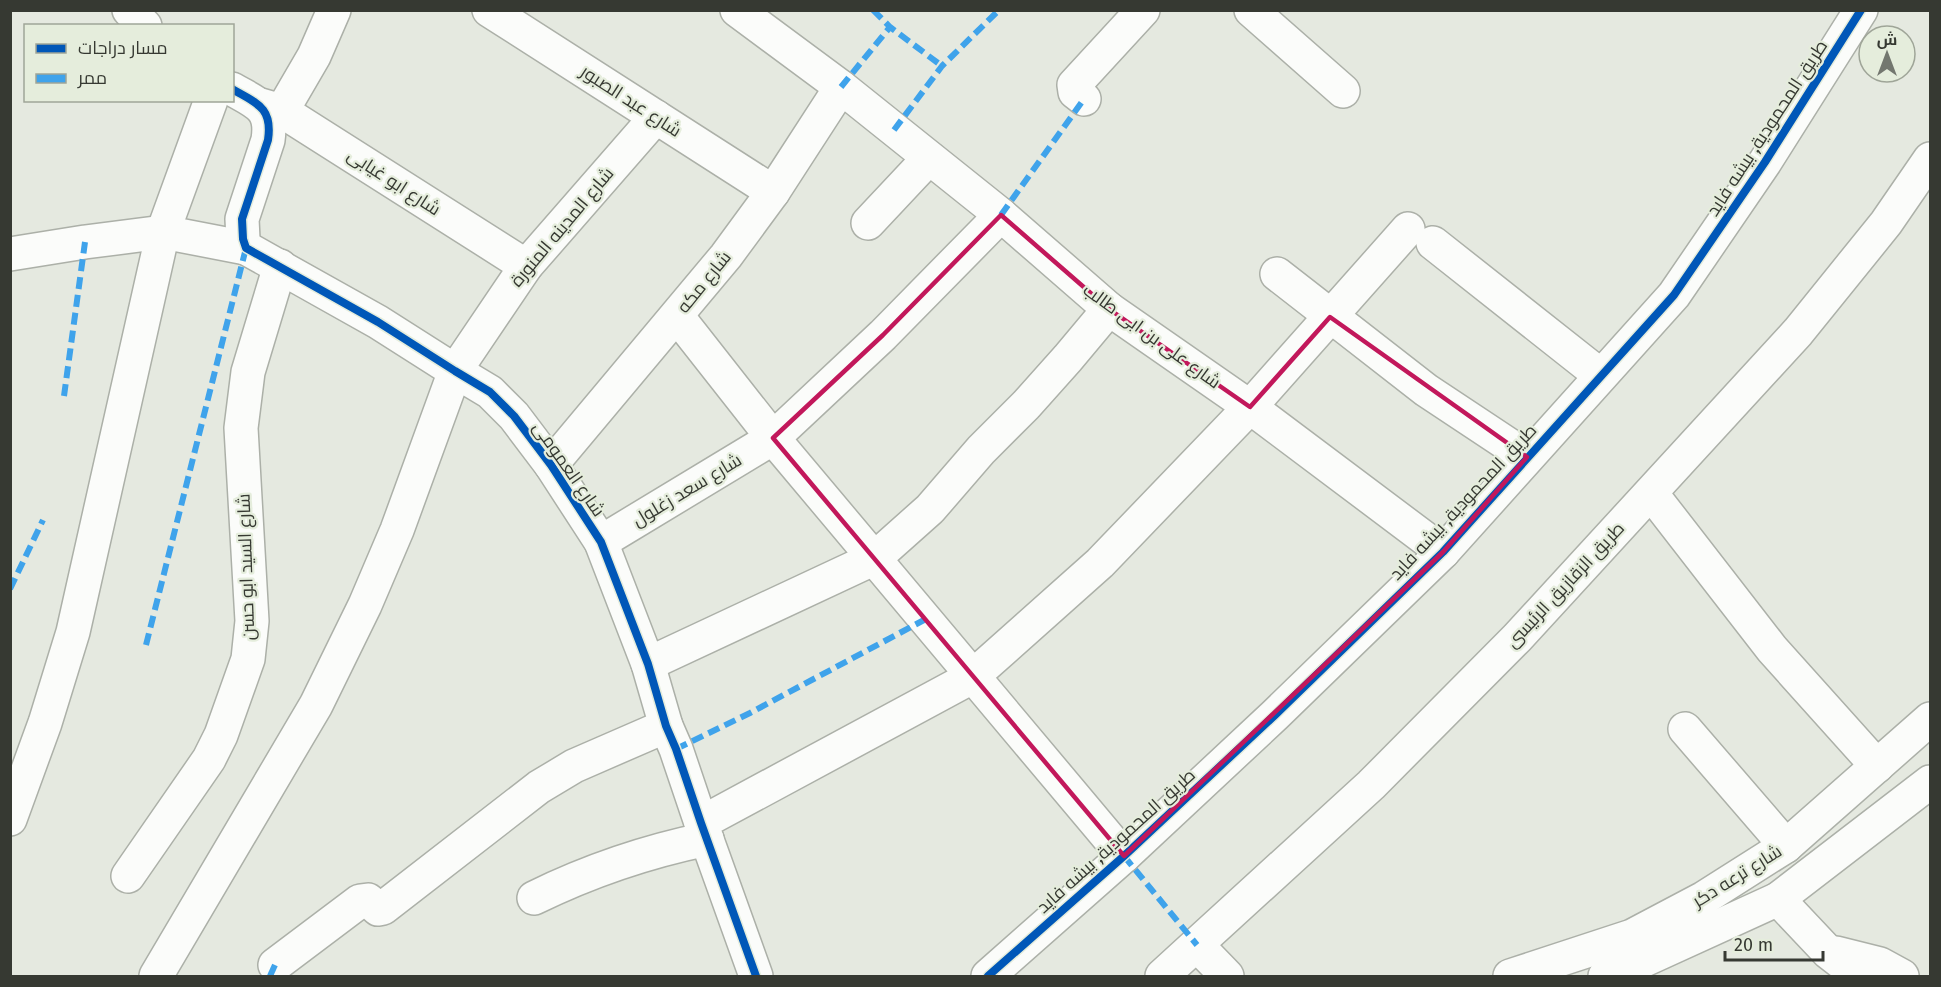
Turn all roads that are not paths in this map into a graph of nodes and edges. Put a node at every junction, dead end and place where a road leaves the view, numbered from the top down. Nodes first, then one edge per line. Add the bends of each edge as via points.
1 (129, 10) edge
2 (334, 10) edge
3 (489, 10) edge
4 (737, 10) edge
5 (1143, 10) edge
6 (1251, 10) edge
7 (1861, 10) edge
8 (143, 24) edge
9 (841, 87) junction
10 (234, 90) edge
11 (1342, 91) dead end
12 (1084, 99) dead end
13 (210, 102) edge
14 (272, 108) junction
15 (656, 117) junction
16 (929, 158) junction
17 (1930, 159) edge
18 (773, 192) junction
19 (1001, 215) junction
20 (868, 223) dead end
21 (163, 232) junction
22 (246, 248) junction
23 (10, 254) edge
24 (280, 266) junction
25 (526, 266) junction
26 (1277, 274) dead end
27 (1109, 309) junction
28 (677, 316) junction
29 (1330, 317) junction
30 (454, 371) junction
31 (1600, 375) junction
32 (1250, 406) junction
33 (773, 438) junction
34 (1527, 457) junction
35 (551, 465) junction
36 (1651, 493) junction
37 (601, 542) junction
38 (1443, 552) junction
39 (874, 558) junction
40 (648, 664) junction
41 (972, 677) junction
42 (1930, 719) edge
43 (666, 726) junction
44 (1685, 729) dead end
45 (1877, 766) junction
46 (1930, 782) edge
47 (10, 819) edge
48 (704, 831) junction
49 (1786, 846) junction
50 (1124, 856) junction
51 (128, 876) dead end
52 (534, 898) dead end
53 (1778, 899) junction
54 (1197, 945) junction
55 (1828, 951) junction
56 (275, 964) dead end
57 (1622, 974) edge
58 (156, 976) edge
59 (756, 976) edge
60 (988, 976) edge
61 (1162, 976) edge
62 (1227, 976) edge
63 (1510, 976) edge
64 (1859, 976) edge
65 (1902, 976) edge

1 - 8 street
2 - 14 street via 314,56
3 - 15 street, شارع عبد الصبور
4 - 9 street, شارع على بن ابى طالب
5 - 12 street via 1074,85 1075,92
6 - 11 street
7 - 31 street, طريق المحمودية, بيشه فايد via 1765,162 1674,295
9 - 16 street, شارع على بن ابى طالب
9 - 18 street, شارع مكه
10 - 14 street
13 - 21 street
14 - 22 street via 266,112 268,140 242,219
14 - 25 street, شارع ابو غيابى
15 - 18 street, شارع عبد الصبور
15 - 25 street, شارع المدينه المنورة
16 - 19 street, شارع على بن ابى طالب
16 - 20 street
17 - 36 street, طريق الزقازيق الرئيسى via 1886,223 1798,332
18 - 28 street, شارع مكه
19 - 27 street, شارع على بن ابى طالب
19 - 33 street, شارع سعد زغلول via 884,335
21 - 22 street, شارع العمومى
21 - 23 street, شارع العمومى
21 - 47 street via 73,632
22 - 24 street, شارع العمومى
24 - 30 street, شارع العمومى
24 - 51 street, شارع السيد ابو حسن via 248,372 241,428 252,621 248,659 210,759
25 - 30 street, شارع المدينه المنورة
26 - 29 street
27 - 32 street, شارع على بن ابى طالب
27 - 39 street via 930,509
28 - 33 street
28 - 35 street, شارع مكه
29 - 31 street via 1421,236
29 - 32 street
29 - 34 street via 1426,390
30 - 35 street, شارع العمومى via 490,392 514,416
30 - 58 street, شارع المدينه المنورة via 397,530 316,705
31 - 34 street, طريق المحمودية, بيشه فايد
32 - 38 street, شارع على بن ابى طالب
32 - 41 street via 1100,563
33 - 37 street, شارع سعد زغلول
33 - 39 street
34 - 38 street, طريق المحمودية, بيشه فايد
35 - 37 street, شارع العمومى
36 - 45 street via 1772,649
36 - 54 street, طريق الزقازيق الرئيسى via 1517,638 1387,768
37 - 40 street, شارع العمومى
38 - 50 street, طريق المحمودية, بيشه فايد
39 - 40 street
39 - 41 street
40 - 43 street, شارع العمومى
41 - 48 street
41 - 50 street
42 - 45 street, شارع ترعه دكر
43 - 48 street, شارع العمومى
43 - 56 street via 574,766 539,787 384,908 378,909 368,900 360,901
44 - 49 street
45 - 49 street, شارع ترعه دكر
46 - 53 street, شارع ترعه دكر
48 - 52 street via 573,879
48 - 59 street, شارع العمومى
49 - 63 street, شارع ترعه دكر via 1704,898 1632,936
50 - 60 street, طريق المحمودية, بيشه فايد
53 - 55 street
53 - 57 street, شارع ترعه دكر
54 - 61 street, طريق الزقازيق الرئيسى
54 - 62 street
55 - 64 street
55 - 65 street via 1880,964

